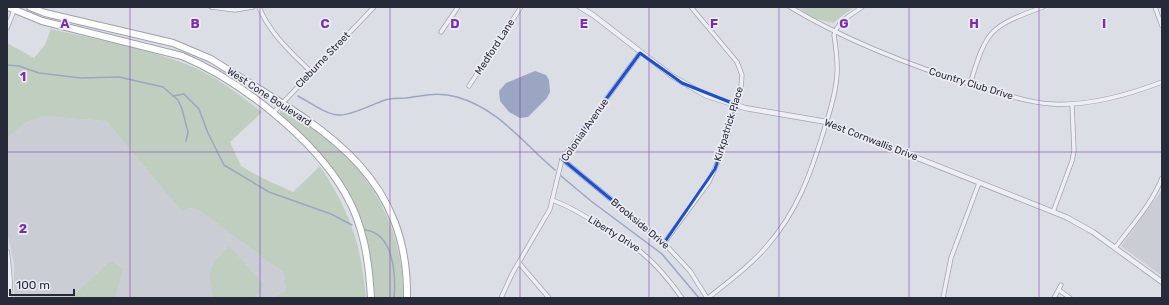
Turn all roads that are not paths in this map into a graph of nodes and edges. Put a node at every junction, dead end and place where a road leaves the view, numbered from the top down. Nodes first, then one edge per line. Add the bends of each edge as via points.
1 (8, 7) edge
2 (30, 7) edge
3 (211, 7) edge
4 (253, 7) edge
5 (259, 7) edge
6 (374, 7) edge
7 (458, 7) edge
8 (521, 7) edge
9 (580, 7) edge
10 (691, 7) edge
11 (790, 7) edge
12 (862, 7) edge
13 (1043, 7) edge
14 (1155, 7) edge
15 (14, 9) edge
16 (1162, 26) edge
17 (7, 28) edge
18 (835, 31) junction
19 (441, 32) dead end
20 (640, 53) junction
21 (311, 72) junction
22 (1162, 82) edge
23 (970, 84) junction
24 (469, 86) dead end
25 (282, 104) junction
26 (1072, 104) junction
27 (737, 106) junction
28 (273, 113) junction
29 (827, 122) junction
30 (562, 159) junction
31 (1162, 178) edge
32 (979, 183) junction
33 (552, 200) junction
34 (1053, 212) junction
35 (664, 242) junction
36 (1115, 248) junction
37 (7, 252) edge
38 (519, 263) junction
39 (1162, 282) edge
40 (1061, 285) dead end
41 (1058, 290) junction
42 (8, 298) edge
43 (371, 298) edge
44 (407, 298) edge
45 (501, 298) edge
46 (549, 298) edge
47 (682, 298) edge
48 (708, 298) edge
49 (943, 298) edge
50 (1054, 298) edge
51 (1070, 298) edge

1 - 15 main road, West Cone Boulevard
2 - 25 main road, West Cone Boulevard via 45,13 191,49
3 - 4 street via 235,10
5 - 21 street via 266,23 277,37
6 - 21 street, Cleburne Street
7 - 19 street
8 - 24 street, Medford Lane
9 - 20 street, West Cornwallis Drive
10 - 27 street, Kirkpatrick Place via 739,65 742,79
11 - 18 street, Country Club Drive
12 - 18 street via 844,20
13 - 23 street via 1009,20 993,30 985,40
14 - 16 street
15 - 17 street
15 - 28 main road, West Cone Boulevard via 42,22 182,56 220,76
18 - 23 street, Country Club Drive via 919,68
18 - 29 street via 837,74
20 - 27 street, West Cornwallis Drive via 694,89
20 - 30 street, Colonial Avenue
21 - 25 street, Cleburne Street
22 - 26 street, Country Club Drive via 1115,97
23 - 26 street, Country Club Drive via 1026,100
25 - 28 street, Cleburne Street
25 - 44 main road, West Cone Boulevard via 340,144 360,164 378,190 392,217 402,247
26 - 34 street via 1074,151
27 - 29 street, West Cornwallis Drive
27 - 35 street, Kirkpatrick Place via 709,182
28 - 43 main road, West Cone Boulevard via 310,146 345,193 363,237 369,265
29 - 32 street, West Cornwallis Drive
29 - 48 street via 810,177 791,214 768,246
30 - 33 street, Colonial Avenue
30 - 35 street, Brookside Drive
31 - 36 street via 1150,202
32 - 34 street, West Cornwallis Drive
32 - 49 street via 951,258
33 - 38 street, Colonial Avenue via 550,209
33 - 47 street, Liberty Drive via 564,204 628,240 656,264
34 - 36 street, West Cornwallis Drive via 1085,227
35 - 48 street, Brookside Drive via 690,271
36 - 39 street, West Cornwallis Drive
37 - 42 street via 10,283
38 - 45 street, Colonial Avenue
38 - 46 street
40 - 41 street
41 - 50 street
41 - 51 street

